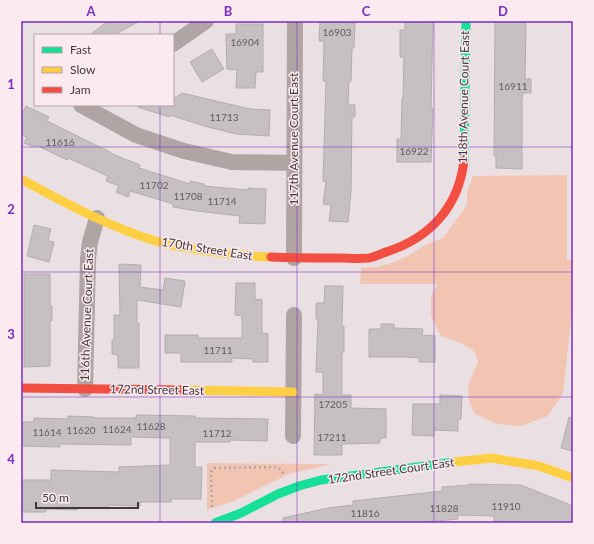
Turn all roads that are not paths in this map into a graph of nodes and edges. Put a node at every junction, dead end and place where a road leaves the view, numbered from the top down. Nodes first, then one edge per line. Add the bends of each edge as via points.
1 (206, 21) edge
2 (295, 21) edge
3 (466, 21) edge
4 (174, 43) edge
5 (85, 106) edge
6 (104, 111) edge
7 (293, 163) junction
8 (21, 179) edge
9 (97, 218) junction
10 (294, 258) junction
11 (358, 258) joint
12 (294, 315) dead end
13 (21, 388) edge
14 (85, 389) junction
15 (293, 392) junction
16 (293, 436) dead end
17 (573, 478) edge
18 (215, 523) edge

1 - 4 street
2 - 7 street, 117th Avenue Court East
3 - 11 street, 118th Avenue Court East via 464,162 452,202 429,230 415,240 370,258
5 - 6 street
6 - 7 street via 136,135 184,151 232,162
7 - 10 street, 117th Avenue Court East
8 - 9 street, 170th Street East
9 - 10 street, 170th Street East via 160,242 192,249 258,257
9 - 14 street, 116th Avenue Court East via 88,259
10 - 11 street, 170th Street East
12 - 15 street
13 - 14 street, 172nd Street East
14 - 15 street, 172nd Street East
15 - 16 street
17 - 18 street, 172nd Street Court East via 539,466 492,458 321,480 290,489

